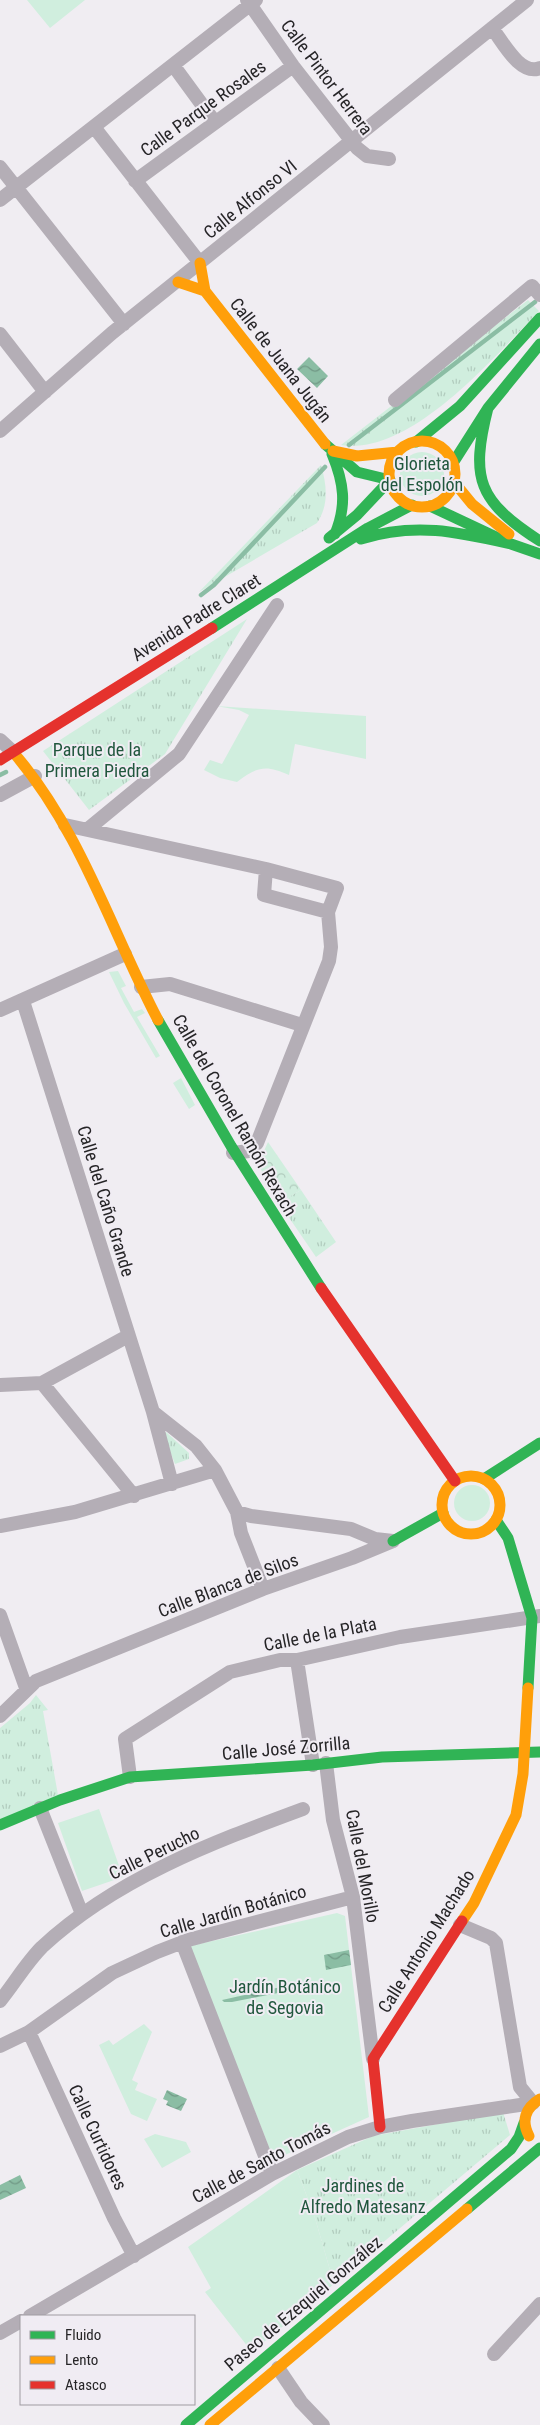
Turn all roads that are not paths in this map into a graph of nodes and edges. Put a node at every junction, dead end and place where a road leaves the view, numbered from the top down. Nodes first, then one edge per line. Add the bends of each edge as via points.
1 (528, 0) edge
2 (251, 2) edge
3 (492, 28) junction
4 (173, 65) junction
5 (293, 66) junction
6 (540, 68) edge
7 (214, 121) junction
8 (94, 127) junction
9 (351, 140) junction
10 (389, 160) dead end
11 (0, 167) edge
12 (135, 181) junction
13 (16, 188) junction
14 (0, 200) edge
15 (200, 263) junction
16 (178, 282) junction
17 (205, 291) junction
18 (540, 294) edge
19 (540, 318) edge
20 (124, 324) junction
21 (0, 334) edge
22 (540, 344) edge
23 (540, 353) edge
24 (526, 361) junction
25 (45, 392) junction
26 (395, 400) dead end
27 (488, 408) junction
28 (0, 431) edge
29 (416, 442) junction
30 (330, 450) junction
31 (398, 452) junction
32 (453, 463) junction
33 (390, 480) junction
34 (454, 482) junction
35 (412, 505) junction
36 (430, 506) junction
37 (335, 534) junction
38 (540, 541) edge
39 (511, 544) junction
40 (540, 548) edge
41 (331, 553) junction
42 (540, 554) edge
43 (298, 559) dead end
44 (277, 606) dead end
45 (15, 735) dead end
46 (3, 746) edge
47 (0, 760) edge
48 (35, 776) junction
49 (0, 795) edge
50 (65, 825) junction
51 (88, 829) junction
52 (266, 869) junction
53 (328, 912) junction
54 (125, 954) junction
55 (141, 987) junction
56 (23, 1001) junction
57 (0, 1010) edge
58 (302, 1026) junction
59 (234, 1153) junction
60 (128, 1336) junction
61 (42, 1383) junction
62 (0, 1385) edge
63 (153, 1412) junction
64 (540, 1443) edge
65 (215, 1470) junction
66 (484, 1479) junction
67 (455, 1481) junction
68 (172, 1484) junction
69 (134, 1496) junction
70 (238, 1512) junction
71 (443, 1513) junction
72 (496, 1520) junction
73 (0, 1526) edge
74 (393, 1541) junction
75 (262, 1586) junction
76 (0, 1615) edge
77 (536, 1617) edge
78 (297, 1660) junction
79 (26, 1688) junction
80 (0, 1716) edge
81 (523, 1752) junction
82 (540, 1752) edge
83 (320, 1764) junction
84 (130, 1777) junction
85 (40, 1808) junction
86 (303, 1809) dead end
87 (0, 1825) edge
88 (353, 1897) junction
89 (82, 1914) junction
90 (460, 1925) junction
91 (182, 1942) junction
92 (3, 1994) edge
93 (29, 2032) junction
94 (0, 2046) edge
95 (373, 2059) junction
96 (536, 2101) edge
97 (524, 2123) junction
98 (380, 2127) junction
99 (540, 2144) edge
100 (540, 2148) edge
101 (272, 2174) junction
102 (134, 2256) junction
103 (540, 2304) edge
104 (32, 2315) edge
105 (20, 2322) edge
106 (0, 2334) edge
107 (494, 2354) dead end
108 (278, 2368) junction
109 (186, 2425) edge
110 (210, 2425) edge
111 (324, 2425) edge

1 - 3 street, Calle Alfonso VI
2 - 4 street
2 - 5 street, Calle Pintor Herrera
3 - 6 street via 524,67
3 - 9 street, Calle Alfonso VI
4 - 7 street
4 - 8 street
5 - 7 street, Calle Parque Rosales
5 - 9 street, Calle Pintor Herrera
7 - 12 street, Calle Parque Rosales
8 - 12 street
8 - 13 street
9 - 10 street, Calle Pintor Herrera via 367,156
9 - 15 street, Calle Alfonso VI
11 - 13 street
12 - 15 street
13 - 14 street
13 - 20 street
15 - 16 street, Calle Alfonso VI
15 - 17 main road, Calle de Juana Jugán
16 - 17 main road, Calle de Juana Jugán
16 - 20 street, Calle Alfonso VI
17 - 30 main road, Calle de Juana Jugán
18 - 26 street via 532,286
19 - 29 main road via 460,406
20 - 25 street, Calle Alfonso VI
21 - 25 street
22 - 24 main road
23 - 24 street
24 - 27 main road
25 - 28 street, Calle Alfonso VI
27 - 32 main road
27 - 38 main road via 479,456 484,492 504,517
29 - 31 main road
29 - 32 main road via 439,445
30 - 31 main road, Calle de Juana Jugán via 362,457
30 - 33 main road, Calle de Juana Jugán via 357,472
30 - 37 main road via 344,486 344,509
31 - 33 main road via 390,466
32 - 34 main road
33 - 35 main road via 398,496
33 - 37 main road via 357,516
34 - 36 main road via 447,495
34 - 40 main road via 487,518 510,534
35 - 36 main road
35 - 41 main road, Avenida Padre Claret via 368,528
36 - 39 main road
37 - 43 main road
39 - 41 main road via 421,527 382,531
39 - 42 main road
41 - 46 main road, Avenida Padre Claret
44 - 51 street via 179,754
45 - 46 main road via 11,744
46 - 47 main road, Avenida Padre Claret
46 - 48 main road, Calle del Coronel Ramón Rexach
48 - 49 street
48 - 50 main road, Calle del Coronel Ramón Rexach
50 - 51 street
50 - 54 main road, Calle del Coronel Ramón Rexach
51 - 52 street
52 - 53 street via 264,896
52 - 53 street via 337,888
53 - 58 street via 331,953
54 - 55 main road, Calle del Coronel Ramón Rexach
54 - 56 street
55 - 58 street via 170,984
55 - 59 main road, Calle del Coronel Ramón Rexach
56 - 57 street
56 - 60 street, Calle del Caño Grande
58 - 59 street via 257,1143 249,1151
59 - 67 main road, Calle del Coronel Ramón Rexach via 325,1295
60 - 61 street
60 - 63 street, Calle del Caño Grande
61 - 62 street
61 - 69 street
63 - 65 street via 196,1446
63 - 68 street, Calle del Caño Grande
64 - 66 main road
65 - 68 street
65 - 70 street
66 - 67 main road via 469,1476
66 - 72 main road via 492,1485 499,1498
67 - 71 main road via 444,1495
68 - 69 street
69 - 73 street via 75,1512
70 - 74 street via 351,1529 375,1539
70 - 75 street via 241,1533
71 - 72 main road via 454,1528 468,1534 486,1530
71 - 74 main road, Calle Blanca de Silos
72 - 77 main road via 508,1538
74 - 75 street, Calle Blanca de Silos via 352,1558
75 - 79 street, Calle Blanca de Silos via 36,1680
76 - 79 street
77 - 78 street, Calle de la Plata via 400,1637
77 - 81 main road, Calle Antonio Machado
78 - 83 street, Calle del Morillo
78 - 84 street, Calle de la Plata via 280,1660 230,1672 126,1740
79 - 80 street, Calle Blanca de Silos
81 - 82 main road, Calle José Zorrilla
81 - 83 main road, Calle José Zorrilla via 459,1753
81 - 90 main road, Calle Antonio Machado via 516,1815
83 - 84 main road, Calle José Zorrilla
83 - 88 street, Calle del Morillo
84 - 85 main road, Calle José Zorrilla
85 - 87 main road, Calle José Zorrilla
85 - 89 street
86 - 89 street, Calle Perucho via 237,1834 144,1876
88 - 91 street, Calle Jardín Botánico
88 - 95 street, Calle del Morillo
89 - 92 street, Calle Perucho via 42,1947
90 - 95 main road, Calle Antonio Machado
90 - 96 street via 491,1938 496,1944 520,2087
91 - 93 street, Calle Jardín Botánico via 112,1973
91 - 101 street
93 - 94 street, Calle Jardín Botánico
93 - 102 street, Calle Curtidores
95 - 98 main road, Calle del Morillo
96 - 97 main road, Paseo de Ezequiel González via 527,2110
96 - 98 street, Calle de Santo Tomás
97 - 99 main road via 529,2136
97 - 109 main road, Paseo de Ezequiel González via 515,2144 504,2155
98 - 101 street, Calle de Santo Tomás via 325,2147
100 - 108 main road, Paseo de Ezequiel González
101 - 102 street, Calle de Santo Tomás
102 - 104 street, Calle de Santo Tomás
103 - 107 street
105 - 106 street
108 - 110 main road, Paseo de Ezequiel González
108 - 111 street via 301,2402

